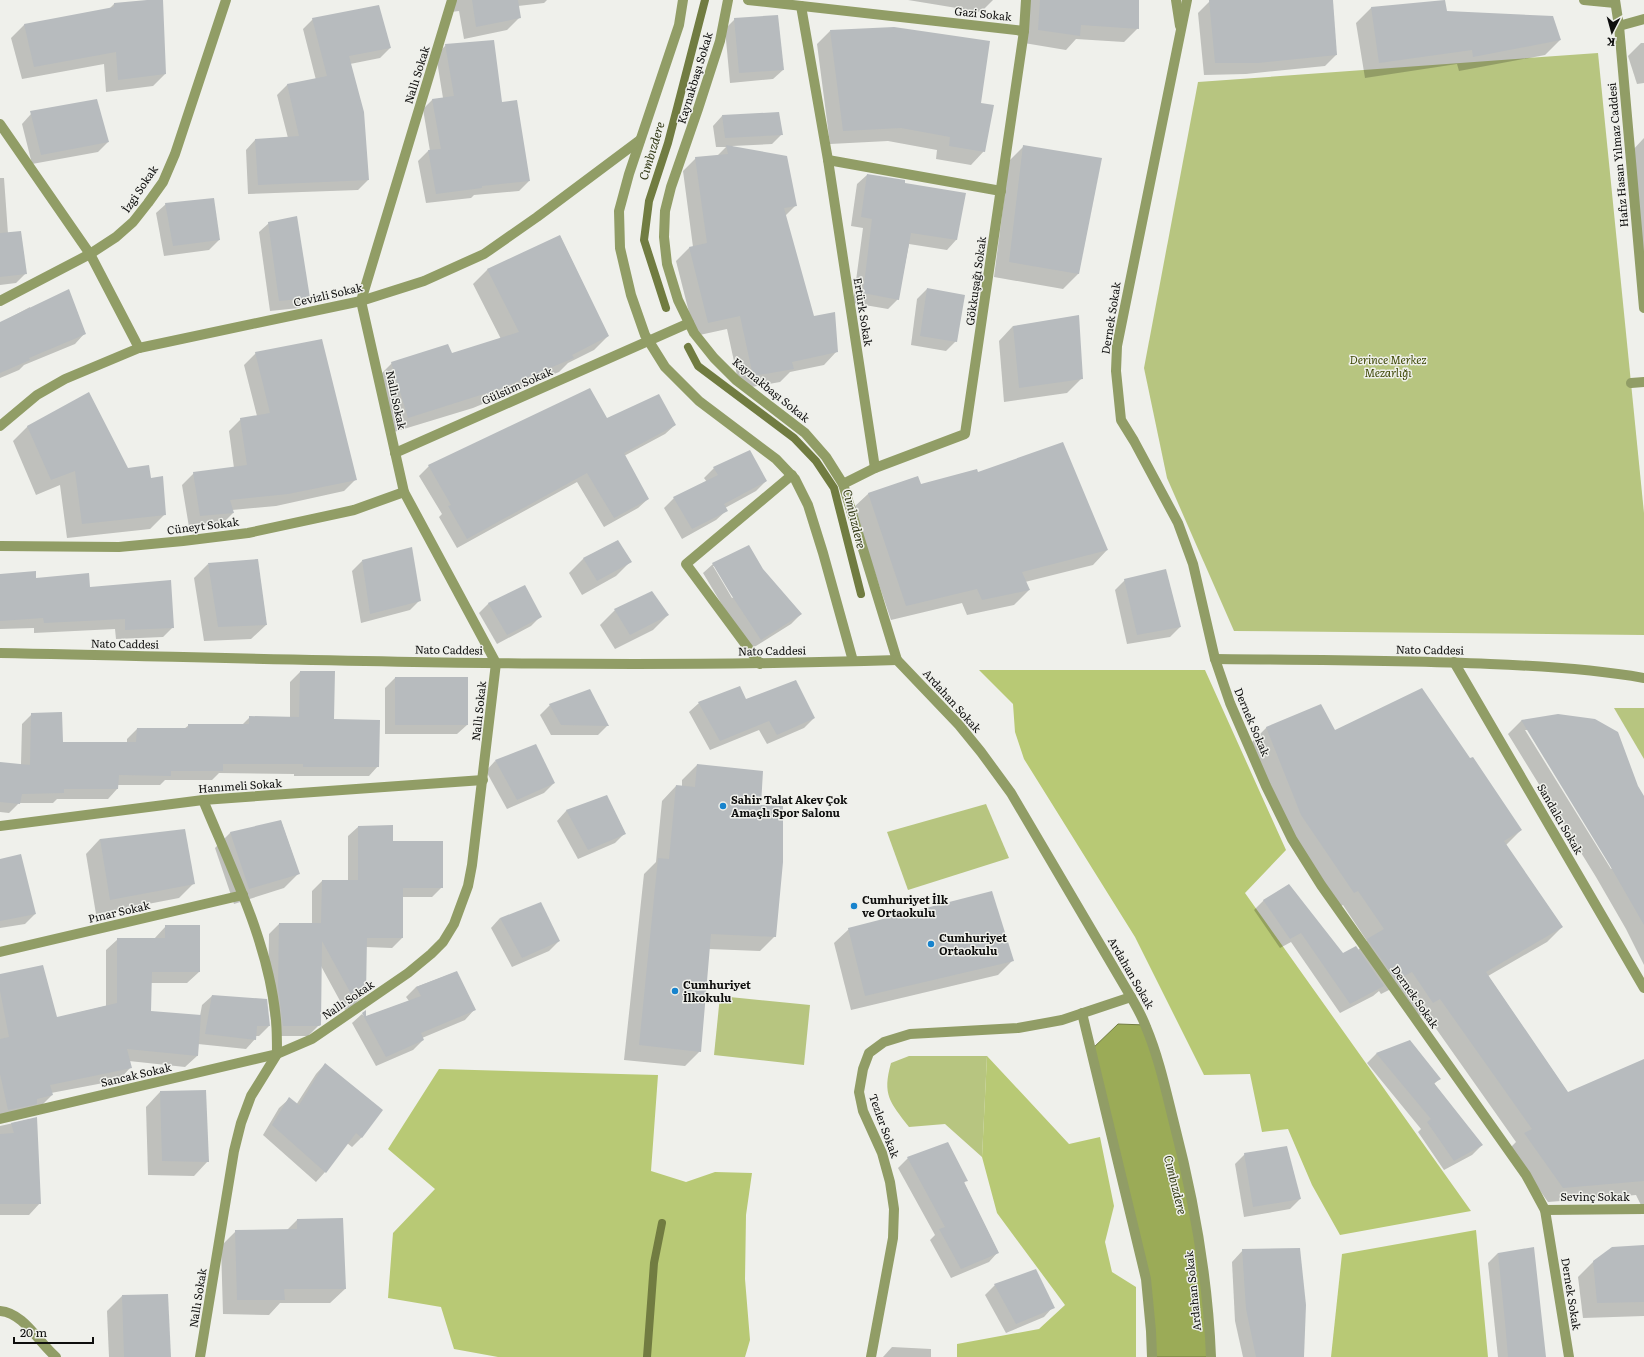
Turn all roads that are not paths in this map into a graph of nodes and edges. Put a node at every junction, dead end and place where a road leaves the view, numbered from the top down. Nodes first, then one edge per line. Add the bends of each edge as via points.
1 (226, 0) edge
2 (452, 0) edge
3 (683, 0) edge
4 (728, 0) edge
5 (748, 0) edge
6 (1026, 0) edge
7 (1176, 0) edge
8 (1187, 0) edge
9 (1584, 0) edge
10 (1615, 2) edge
11 (801, 6) junction
12 (1644, 19) edge
13 (1618, 26) junction
14 (1024, 30) junction
15 (1181, 36) junction
16 (0, 124) edge
17 (640, 140) junction
18 (828, 160) junction
19 (1001, 191) junction
20 (90, 254) junction
21 (0, 301) edge
22 (362, 301) junction
23 (1644, 308) edge
24 (689, 323) junction
25 (648, 340) junction
26 (139, 348) junction
27 (1644, 382) edge
28 (1631, 383) dead end
29 (0, 426) edge
30 (395, 453) junction
31 (875, 468) junction
32 (792, 475) junction
33 (843, 484) junction
34 (404, 492) junction
35 (0, 546) edge
36 (0, 653) edge
37 (1215, 659) junction
38 (896, 660) junction
39 (852, 661) junction
40 (1454, 662) junction
41 (496, 663) junction
42 (760, 664) junction
43 (1644, 678) edge
44 (483, 780) junction
45 (203, 800) junction
46 (0, 826) edge
47 (243, 895) junction
48 (0, 952) edge
49 (1644, 988) edge
50 (1131, 997) junction
51 (1082, 1013) junction
52 (277, 1054) junction
53 (0, 1119) edge
54 (1644, 1209) edge
55 (1545, 1210) junction
56 (0, 1311) edge
57 (56, 1357) edge
58 (200, 1357) edge
59 (871, 1357) edge
60 (1152, 1357) edge
61 (1211, 1357) edge
62 (1569, 1357) edge

1 - 20 street, İzgi Sokak via 175,154 163,182 133,222
2 - 22 street, Nallı Sokak
3 - 17 street via 678,25
4 - 24 street, Kaynakbaşı Sokak via 720,41 665,211 667,264 678,300
5 - 11 street, Gazi Sokak
6 - 14 street, Gökkuşağı Sokak
7 - 15 street, Dernek Sokak
8 - 15 street, Dernek Sokak
9 - 10 street
10 - 13 street, Hafız Hasan Yılmaz Caddesi
11 - 14 street, Gazi Sokak
11 - 18 street, Ertürk Sokak
12 - 13 street
13 - 23 street, Hafız Hasan Yılmaz Caddesi
14 - 19 street, Gökkuşağı Sokak
15 - 37 street, Dernek Sokak via 1121,320 1116,372 1122,420 1178,523 1193,564
16 - 20 street
17 - 22 street, Cevizli Sokak via 484,254 424,281
17 - 25 street via 619,211 620,248 631,295
18 - 19 street
18 - 31 street, Ertürk Sokak
19 - 31 street, Gökkuşağı Sokak via 965,434
20 - 21 street, İzgi Sokak
20 - 26 street
22 - 26 street, Cevizli Sokak
22 - 30 street, Nallı Sokak
24 - 25 street, Gülsüm Sokak
24 - 33 street, Kaynakbaşı Sokak via 714,358 736,380 805,433 826,457
25 - 30 street, Gülsüm Sokak
25 - 32 street via 665,367 699,401 776,459
26 - 29 street, Cevizli Sokak via 65,379 37,395
27 - 28 street
30 - 34 street, Nallı Sokak
31 - 33 street, Gökkuşağı Sokak
32 - 39 street via 808,505
32 - 42 street via 686,564
33 - 38 street, Kaynakbaşı Sokak
34 - 35 street, Cüneyt Sokak via 354,510 248,533 120,547
34 - 41 street, Nallı Sokak
36 - 41 street, Nato Caddesi
37 - 40 street, Nato Caddesi
37 - 55 street, Dernek Sokak via 1230,703 1292,839 1526,1175
38 - 39 street, Nato Caddesi
38 - 50 street, Ardahan Sokak via 959,725 1011,793
39 - 42 street, Nato Caddesi
40 - 43 street, Nato Caddesi via 1557,667
40 - 49 street, Sandalcı Sokak
41 - 42 street, Nato Caddesi
41 - 44 street, Nallı Sokak
44 - 45 street, Hanımeli Sokak
44 - 52 street, Nallı Sokak via 468,886 454,924 443,942 408,973 318,1035
45 - 46 street, Hanımeli Sokak
45 - 47 street
47 - 48 street, Pınar Sokak
47 - 52 street via 261,947 271,990 276,1020
50 - 51 street, Tezler Sokak
50 - 61 street, Ardahan Sokak via 1146,1026 1160,1066 1187,1172 1202,1261
51 - 59 street, Tezler Sokak via 1062,1020 1018,1028 910,1034 884,1042 869,1053 859,1092 863,1112 882,1153 894,1209 893,1238
51 - 60 street via 1146,1278
52 - 53 street, Sancak Sokak
52 - 58 street, Nallı Sokak via 251,1096 234,1150
54 - 55 street, Sevinç Sokak
55 - 62 street, Dernek Sokak
56 - 57 street via 9,1312 28,1326 45,1348

